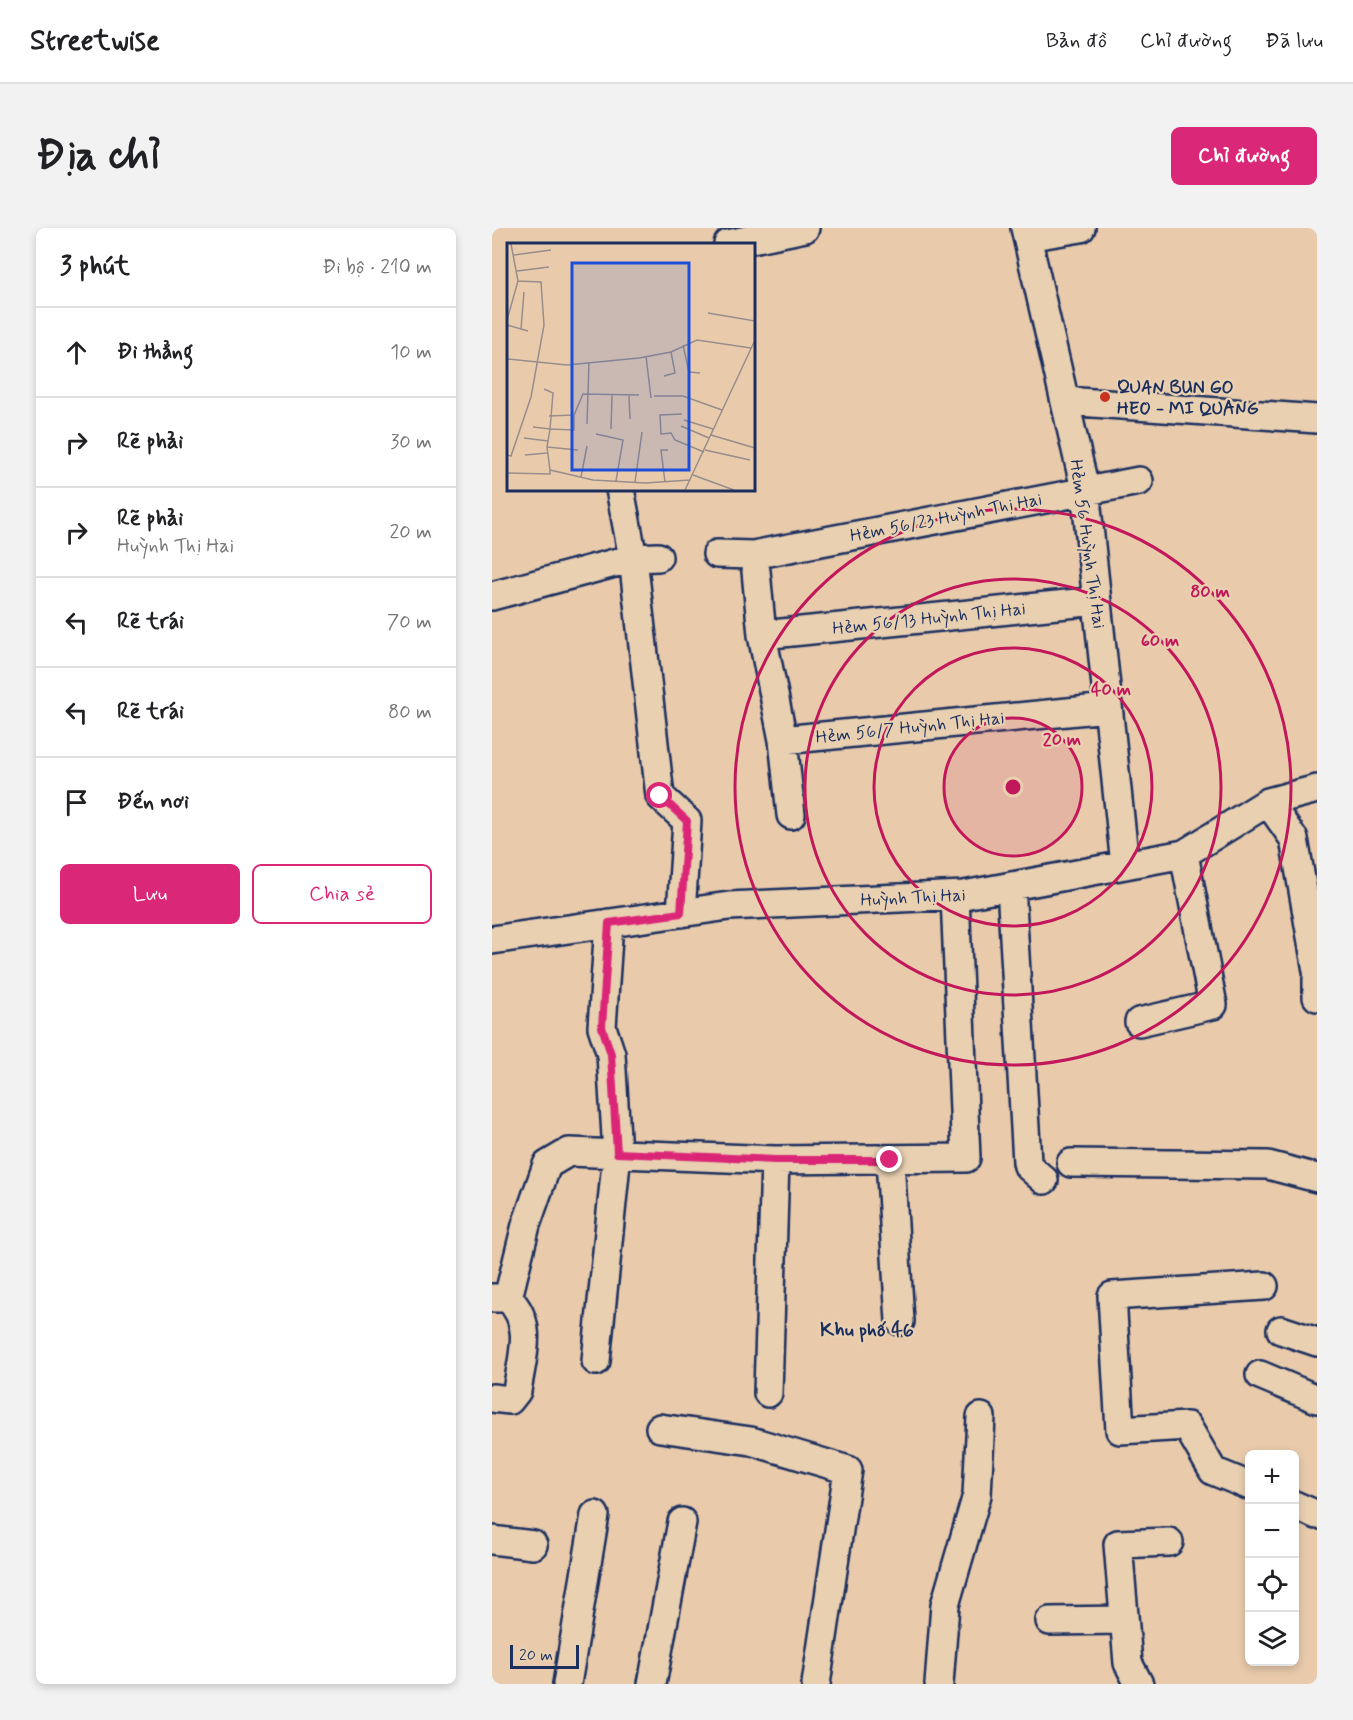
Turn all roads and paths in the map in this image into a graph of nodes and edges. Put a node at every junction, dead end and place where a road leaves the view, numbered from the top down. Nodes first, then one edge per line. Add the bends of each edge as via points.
1 (805, 228) edge
2 (1081, 228) edge
3 (1026, 233) edge
4 (733, 243) edge
5 (1065, 401) junction
6 (1317, 419) edge
7 (1139, 481) dead end
8 (1085, 489) junction
9 (620, 490) edge
10 (717, 554) dead end
11 (645, 557) junction
12 (755, 563) junction
13 (492, 596) edge
14 (1097, 601) junction
15 (762, 635) junction
16 (1108, 708) junction
17 (783, 740) junction
18 (1317, 789) edge
19 (1268, 802) junction
20 (791, 815) dead end
21 (1184, 854) junction
22 (1125, 865) junction
23 (1011, 886) junction
24 (955, 896) junction
25 (681, 913) junction
26 (609, 923) junction
27 (492, 940) edge
28 (1317, 971) edge
29 (1317, 978) edge
30 (1317, 998) edge
31 (1139, 1022) dead end
32 (617, 1153) junction
33 (775, 1160) junction
34 (890, 1160) junction
35 (1071, 1163) dead end
36 (1317, 1178) edge
37 (1044, 1180) dead end
38 (1263, 1286) dead end
39 (500, 1298) edge
40 (900, 1321) dead end
41 (1281, 1330) dead end
42 (1317, 1342) edge
43 (596, 1361) dead end
44 (1260, 1375) dead end
45 (768, 1393) dead end
46 (492, 1398) edge
47 (1317, 1399) edge
48 (981, 1417) dead end
49 (660, 1428) dead end
50 (1245, 1484) edge
51 (1299, 1507) edge
52 (595, 1515) dead end
53 (1317, 1515) edge
54 (682, 1522) dead end
55 (492, 1540) edge
56 (1169, 1542) dead end
57 (533, 1545) dead end
58 (1124, 1620) junction
59 (1050, 1622) dead end
60 (567, 1684) edge
61 (652, 1684) edge
62 (816, 1684) edge
63 (939, 1684) edge
64 (1139, 1684) edge

1 - 4 street
2 - 3 street
3 - 5 street, Hẻm 56 Huỳnh Thị Hai
5 - 6 street
5 - 8 street, Hẻm 56 Huỳnh Thị Hai
7 - 8 street, Hẻm 56/23 Huỳnh Thị Hai
8 - 12 street, Hẻm 56/23 Huỳnh Thị Hai
8 - 14 street, Hẻm 56 Huỳnh Thị Hai
9 - 11 street
10 - 12 street, Hẻm 56/23 Huỳnh Thị Hai
11 - 13 street
11 - 25 street via 660,796 687,821
12 - 15 street
14 - 15 street, Hẻm 56/13 Huỳnh Thị Hai
14 - 16 street, Hẻm 56 Huỳnh Thị Hai
15 - 17 street
16 - 17 street, Hẻm 56/7 Huỳnh Thị Hai
16 - 22 street, Hẻm 56 Huỳnh Thị Hai
17 - 20 street
18 - 19 street, Huỳnh Thị Hai
19 - 21 street, Huỳnh Thị Hai
19 - 28 street via 1294,839
21 - 22 street, Huỳnh Thị Hai
21 - 31 street via 1213,1005
22 - 23 street, Huỳnh Thị Hai
23 - 24 street, Huỳnh Thị Hai
23 - 37 street via 1027,1162
24 - 25 street, Huỳnh Thị Hai via 729,906
24 - 34 street via 966,1158
25 - 26 street, Huỳnh Thị Hai
26 - 27 street, Huỳnh Thị Hai
26 - 32 street via 602,1027 611,1054
29 - 30 street
32 - 33 street
32 - 39 street via 569,1152 547,1165
32 - 43 street
33 - 34 street
33 - 45 street
34 - 40 street
35 - 36 street via 1268,1165
38 - 50 street via 1112,1296 1120,1430 1187,1426 1213,1471
39 - 46 street via 519,1308 525,1323 517,1391 510,1400
41 - 42 street
44 - 47 street
48 - 63 street via 977,1495 945,1605
49 - 62 street via 751,1441 848,1470
51 - 53 street
52 - 60 street
54 - 61 street
55 - 57 street
56 - 58 street via 1118,1544
58 - 59 street
58 - 64 street via 1128,1663

